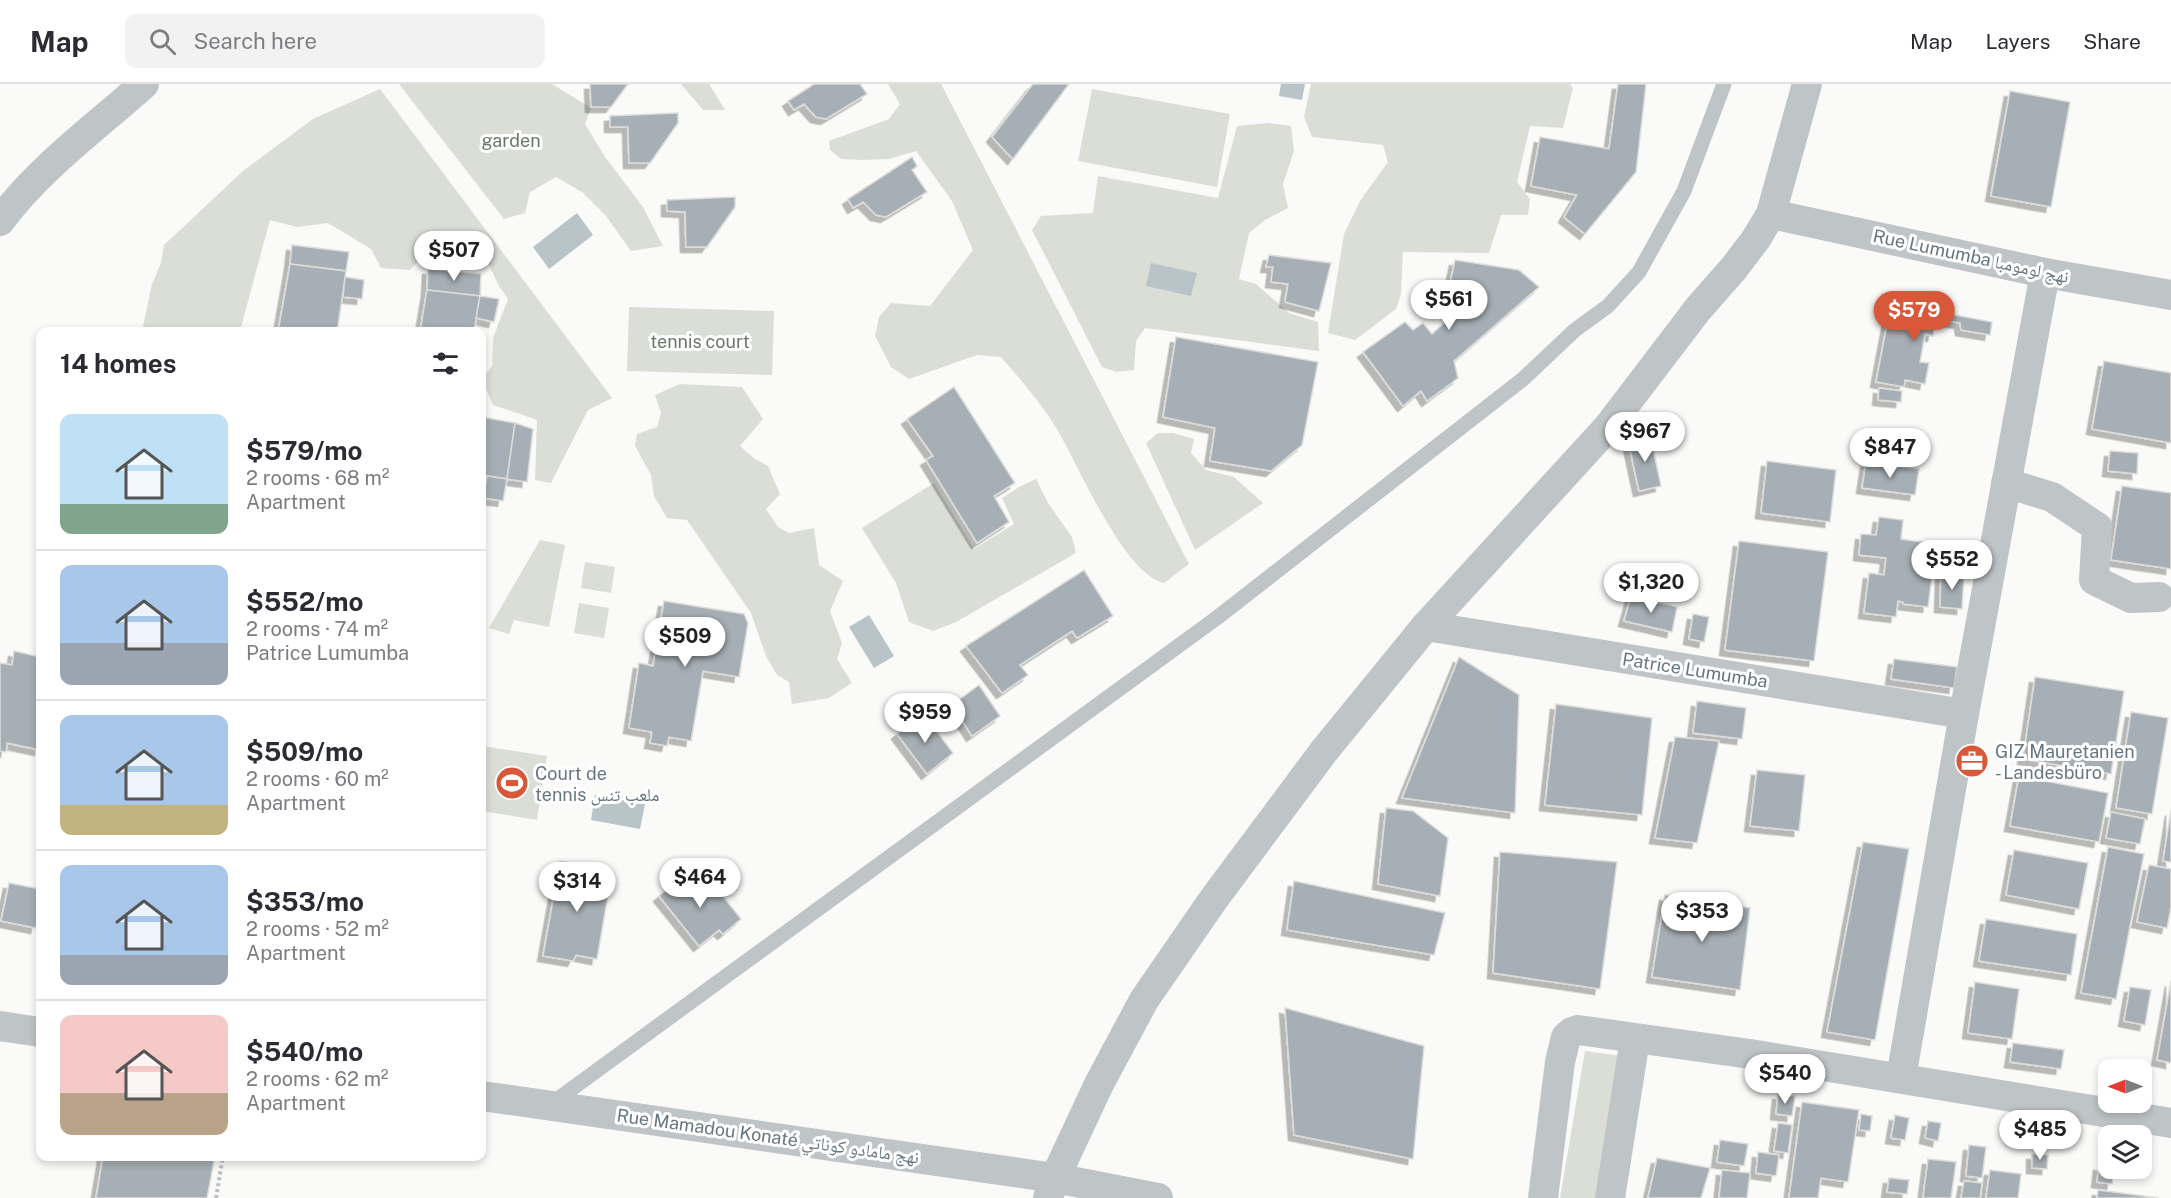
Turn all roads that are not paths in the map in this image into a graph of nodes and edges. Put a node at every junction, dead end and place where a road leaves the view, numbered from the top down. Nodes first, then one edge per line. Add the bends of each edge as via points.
1 (144, 84) edge
2 (1724, 84) edge
3 (1807, 84) edge
4 (1771, 214) junction
5 (0, 221) edge
6 (2045, 273) junction
7 (2171, 295) edge
8 (2006, 483) junction
9 (2159, 597) dead end
10 (1426, 626) junction
11 (1964, 714) junction
12 (0, 1026) edge
13 (36, 1031) edge
14 (1635, 1039) junction
15 (1901, 1078) junction
16 (486, 1097) edge
17 (549, 1105) junction
18 (2171, 1123) edge
19 (1052, 1188) edge
20 (1158, 1198) edge
21 (1543, 1198) edge
22 (1610, 1198) edge

1 - 5 street via 43,174
2 - 17 lane via 1684,192 1639,272 1608,306 1575,330 1523,379 1218,617
3 - 4 street
4 - 6 street, Rue Lumumba نهج لومومبا
4 - 10 street via 1734,268 1608,428
6 - 7 street, Rue Lumumba نهج لومومبا
6 - 8 street
8 - 9 street via 2052,497 2097,527 2094,580 2130,598
8 - 11 street
10 - 11 street, Patrice Lumumba
10 - 19 street via 1324,751 1144,1000
11 - 15 street
12 - 13 street
14 - 15 street
14 - 21 street via 1578,1030 1566,1037
14 - 22 street
15 - 18 street
16 - 17 street, Rue Mamadou Konaté نهج مامادو كوناتي
17 - 19 street, Rue Mamadou Konaté نهج مامادو كوناتي
19 - 20 street, Rue Mamadou Konaté نهج مامادو كوناتي

